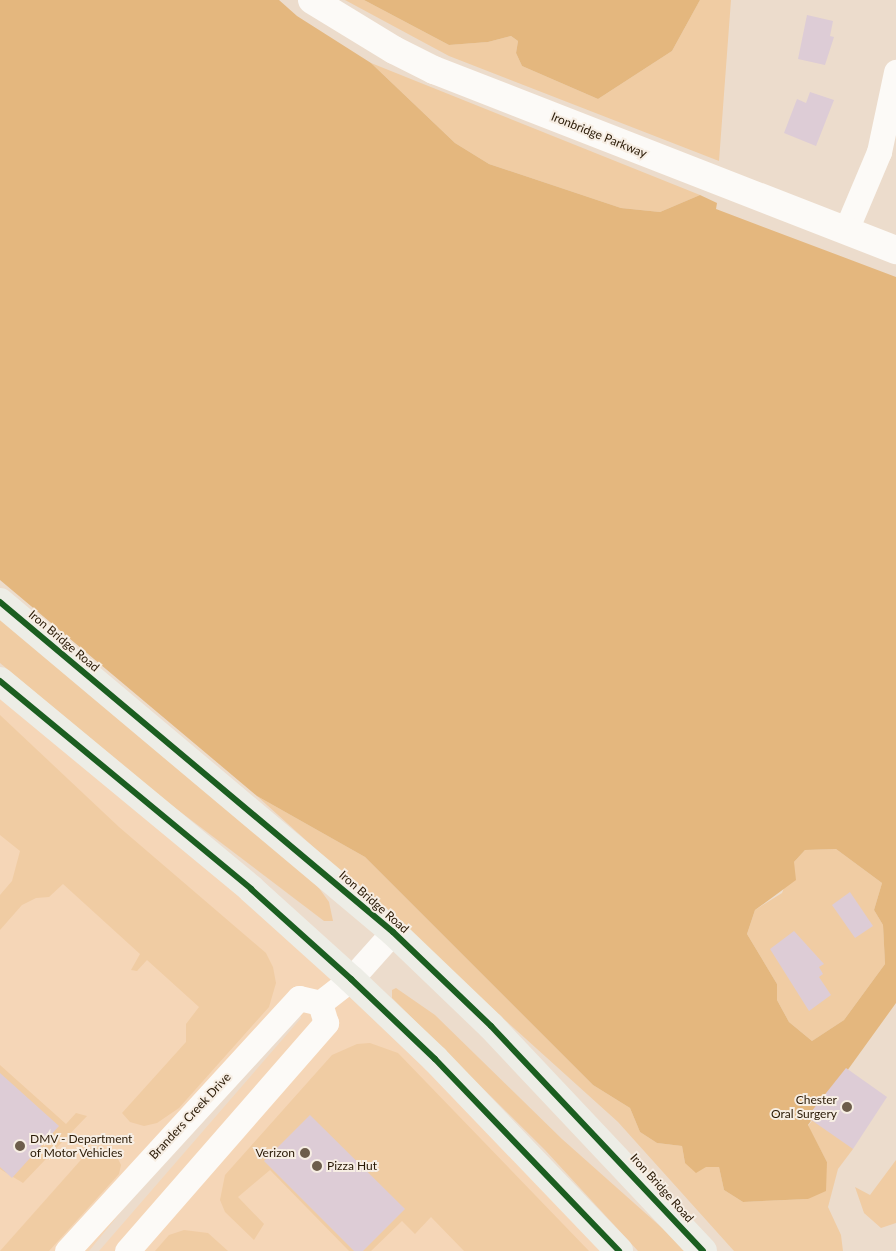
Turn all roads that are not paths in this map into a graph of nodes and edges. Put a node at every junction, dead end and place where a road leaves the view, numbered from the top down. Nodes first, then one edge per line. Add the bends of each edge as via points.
1 (312, 0) edge
2 (896, 72) edge
3 (846, 230) junction
4 (896, 250) edge
5 (0, 602) edge
6 (0, 681) edge
7 (393, 932) junction
8 (351, 978) junction
9 (320, 1003) junction
10 (67, 1251) edge
11 (127, 1251) edge
12 (620, 1251) edge
13 (703, 1251) edge

1 - 3 street, Ironbridge Parkway via 394,50 434,70
2 - 3 street via 879,152
3 - 4 street, Ironbridge Parkway
5 - 7 main road, Iron Bridge Road
6 - 8 main road via 251,889
7 - 8 street
7 - 13 main road, Iron Bridge Road via 492,1026 613,1150
8 - 9 street
8 - 12 main road via 489,1114
9 - 10 street, Branders Creek Drive via 299,998
9 - 11 street via 326,1023

